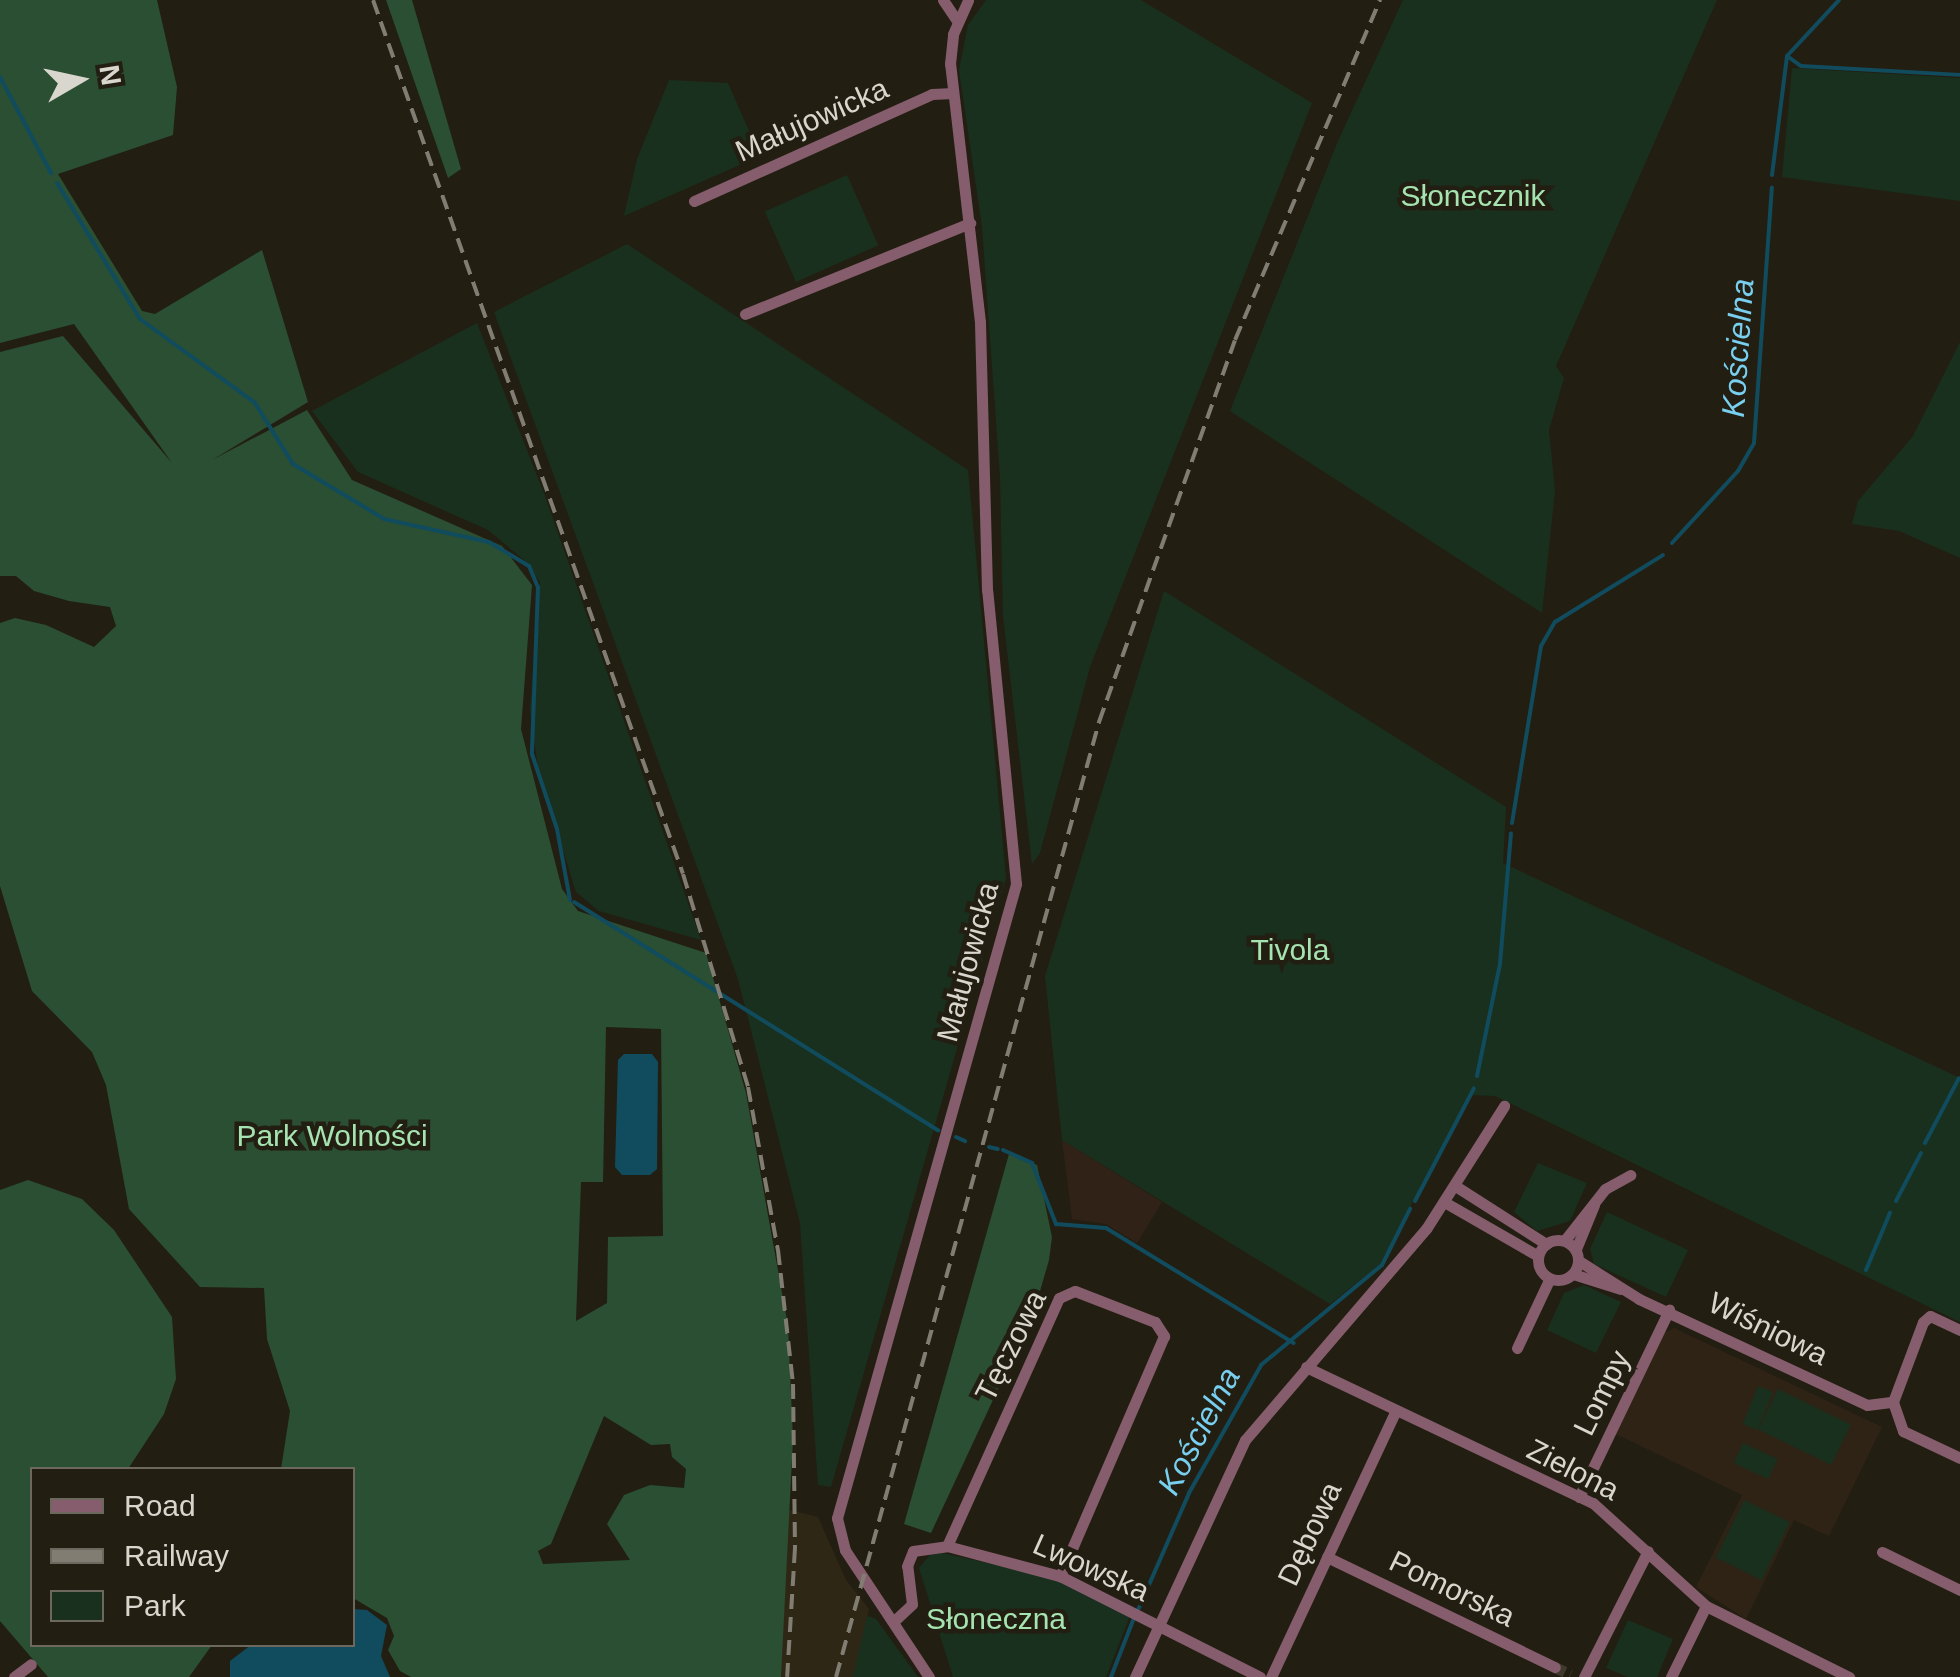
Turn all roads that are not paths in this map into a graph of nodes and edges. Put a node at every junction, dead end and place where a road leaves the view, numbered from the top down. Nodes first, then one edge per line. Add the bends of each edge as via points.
1 (943, 0) edge
2 (968, 0) edge
3 (957, 21) junction
4 (953, 93) junction
5 (694, 200) dead end
6 (970, 223) junction
7 (745, 314) dead end
8 (1504, 1106) dead end
9 (1630, 1175) dead end
10 (1457, 1187) junction
11 (1446, 1203) junction
12 (1546, 1244) junction
13 (1573, 1250) junction
14 (1538, 1256) junction
15 (1573, 1274) junction
16 (1550, 1278) junction
17 (1621, 1290) junction
18 (1668, 1310) junction
19 (1960, 1330) edge
20 (1517, 1348) dead end
21 (1306, 1367) junction
22 (1892, 1402) junction
23 (1395, 1412) junction
24 (1960, 1458) edge
25 (1579, 1497) junction
26 (947, 1546) junction
27 (1648, 1551) junction
28 (1882, 1552) dead end
29 (1327, 1557) junction
30 (1060, 1576) junction
31 (1960, 1590) edge
32 (1706, 1606) junction
33 (893, 1622) junction
34 (1158, 1624) junction
35 (30, 1664) dead end
36 (1555, 1667) dead end
37 (1577, 1676) edge
38 (14, 1677) edge
39 (929, 1677) edge
40 (1135, 1677) edge
41 (1260, 1677) edge
42 (1271, 1677) edge
43 (1672, 1677) edge
44 (1849, 1677) edge

1 - 3 street
2 - 3 street, Małujowicka
3 - 4 street, Małujowicka via 950,51
4 - 5 street, Małujowicka via 900,108
4 - 6 street, Małujowicka
6 - 7 street
6 - 33 street, Małujowicka via 980,322 988,604 1016,884 838,1509 846,1550
8 - 10 street
9 - 13 street via 1611,1183 1594,1205
10 - 11 street
10 - 12 street
11 - 14 street
11 - 21 street
12 - 13 street
12 - 14 street
13 - 15 street
13 - 17 street, Wiśniowa
14 - 16 street
15 - 16 street
15 - 17 street, Wiśniowa
16 - 20 street
17 - 18 street, Wiśniowa
18 - 22 street, Wiśniowa via 1866,1405
18 - 25 street, Lompy
19 - 22 street via 1930,1316
21 - 23 street, Zielona
21 - 34 street via 1232,1462
22 - 24 street via 1903,1432
23 - 25 street, Zielona
23 - 29 street, Dębowa
25 - 27 street, Zielona via 1606,1511
26 - 30 street, Lwowska
26 - 30 street, Tęczowa via 1059,1298 1075,1290 1156,1322 1164,1336
26 - 33 street via 913,1551 907,1566 912,1604
27 - 32 street, Zielona
27 - 37 street
28 - 31 street
29 - 36 street, Pomorska
29 - 42 street, Dębowa
30 - 34 street, Lwowska
32 - 43 street
32 - 44 street, Zielona
33 - 39 street, Małujowicka
34 - 40 street
34 - 41 street, Lwowska
35 - 38 street

